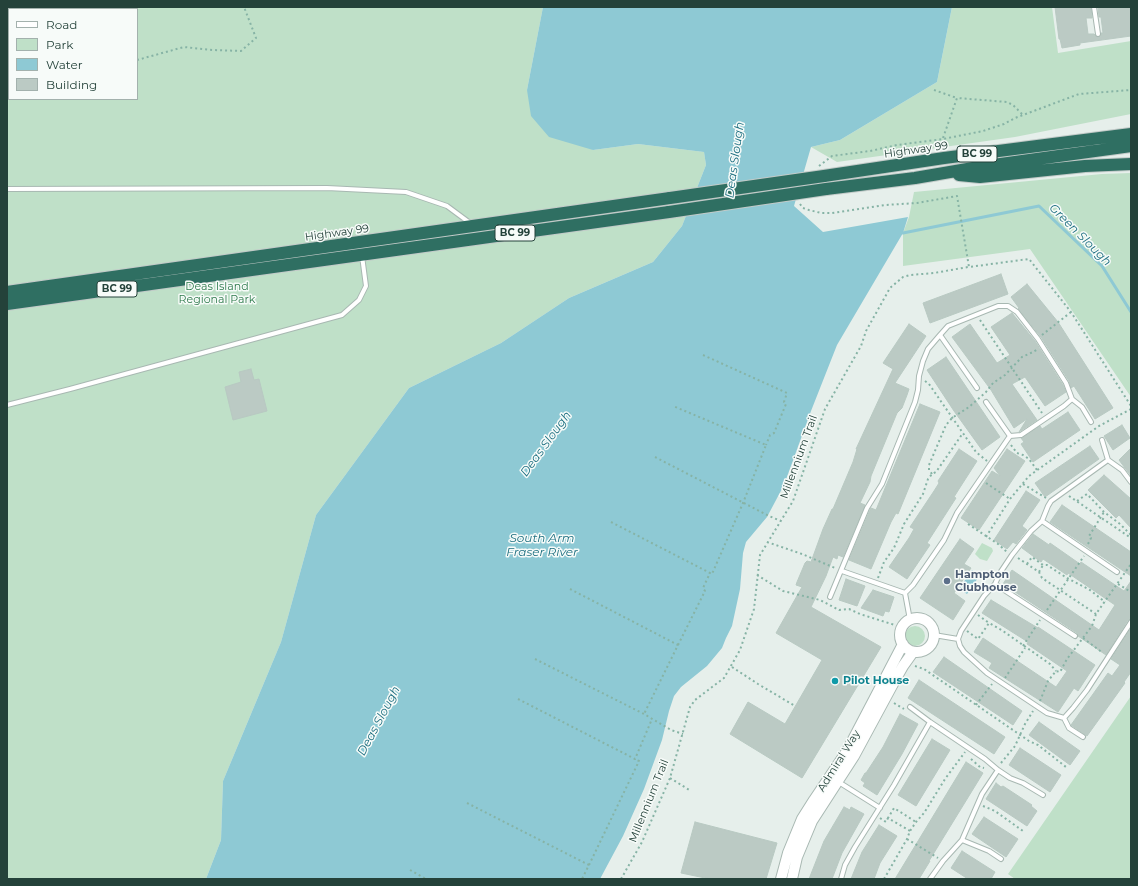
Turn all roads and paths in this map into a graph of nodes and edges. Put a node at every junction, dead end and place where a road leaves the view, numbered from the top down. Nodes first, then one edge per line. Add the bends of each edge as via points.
1 (244, 7) edge
2 (1094, 7) edge
3 (1098, 34) dead end
4 (138, 60) edge
5 (934, 90) dead end
6 (957, 98) junction
7 (1024, 116) dead end
8 (1131, 134) edge
9 (943, 139) dead end
10 (1131, 146) edge
11 (1131, 164) edge
12 (941, 174) junction
13 (7, 189) edge
14 (957, 196) dead end
15 (475, 227) junction
16 (362, 254) junction
17 (968, 267) junction
18 (7, 292) edge
19 (7, 304) edge
20 (1071, 312) junction
21 (977, 314) junction
22 (940, 335) junction
23 (1038, 339) junction
24 (1042, 346) junction
25 (703, 355) dead end
26 (1012, 368) junction
27 (919, 376) junction
28 (977, 388) dead end
29 (1072, 399) junction
30 (986, 402) dead end
31 (7, 404) edge
32 (673, 406) dead end
33 (1131, 407) edge
34 (952, 418) junction
35 (1046, 418) junction
36 (1091, 422) dead end
37 (963, 433) junction
38 (1009, 438) junction
39 (1102, 440) dead end
40 (766, 445) junction
41 (655, 457) dead end
42 (1108, 460) junction
43 (991, 463) junction
44 (1037, 470) junction
45 (932, 474) junction
46 (981, 479) junction
47 (1131, 482) edge
48 (1023, 484) junction
49 (1064, 492) junction
50 (1010, 499) junction
51 (1051, 501) junction
52 (1077, 501) junction
53 (743, 503) junction
54 (1104, 512) junction
55 (1101, 519) junction
56 (781, 521) junction
57 (1042, 521) junction
58 (611, 522) dead end
59 (968, 524) dead end
60 (1131, 535) edge
61 (986, 537) junction
62 (1131, 538) edge
63 (767, 542) junction
64 (1085, 551) junction
65 (1012, 555) junction
66 (1026, 564) junction
67 (1131, 564) edge
68 (1043, 565) junction
69 (842, 571) junction
70 (1038, 572) junction
71 (1117, 572) dead end
72 (710, 573) junction
73 (1067, 578) junction
74 (877, 583) junction
75 (995, 584) junction
76 (1118, 584) junction
77 (570, 589) dead end
78 (1060, 589) junction
79 (1131, 592) edge
80 (905, 593) junction
81 (830, 597) dead end
82 (1105, 602) junction
83 (973, 612) junction
84 (1096, 614) junction
85 (1043, 615) junction
86 (910, 620) junction
87 (1131, 622) edge
88 (989, 623) junction
89 (963, 628) junction
90 (934, 635) junction
91 (1075, 636) dead end
92 (1083, 638) junction
93 (958, 639) junction
94 (903, 644) junction
95 (678, 645) junction
96 (1024, 647) junction
97 (913, 652) junction
98 (1109, 658) junction
99 (535, 659) dead end
100 (913, 666) dead end
101 (732, 667) junction
102 (1056, 671) junction
103 (996, 679) junction
104 (1002, 683) junction
105 (518, 700) dead end
106 (893, 703) dead end
107 (976, 705) junction
108 (1037, 705) junction
109 (795, 706) dead end
110 (910, 707) joint
111 (644, 714) junction
112 (1064, 718) junction
113 (652, 719) junction
114 (930, 722) junction
115 (683, 734) junction
116 (1020, 734) junction
117 (1083, 737) dead end
118 (968, 748) junction
119 (635, 759) junction
120 (1066, 767) dead end
121 (998, 770) junction
122 (670, 778) junction
123 (834, 779) junction
124 (691, 791) dead end
125 (1043, 795) dead end
126 (467, 803) dead end
127 (978, 804) junction
128 (880, 808) junction
129 (875, 815) junction
130 (888, 818) junction
131 (916, 822) junction
132 (910, 831) junction
133 (1023, 831) dead end
134 (800, 835) junction
135 (907, 839) junction
136 (962, 840) junction
137 (1001, 859) dead end
138 (943, 861) junction
139 (589, 865) junction
140 (410, 870) dead end
141 (426, 879) edge
142 (582, 879) edge
143 (621, 879) edge
144 (781, 879) edge
145 (792, 879) edge
146 (841, 879) edge
147 (884, 879) edge
148 (930, 879) edge

1 - 4 path via 256,38 241,51 184,47
2 - 3 lane
5 - 6 path
6 - 7 path via 1007,102
6 - 9 path
8 - 15 highway, Highway 99 / BC 99, bridge via 951,157
10 - 12 highway, BC 99
11 - 12 highway via 980,177
12 - 16 highway, BC 99, bridge
13 - 15 lane via 327,188 406,192 447,206
14 - 17 path
15 - 18 highway, Highway 99 / BC 99
16 - 19 highway, BC 99
16 - 31 lane via 366,286 359,300 342,315
17 - 20 path, Millennium Trail via 1029,259
17 - 56 path, Millennium Trail via 910,275 903,277 890,288 826,409 793,501
20 - 23 path
20 - 33 path, Millennium Trail
21 - 22 lane via 948,326
21 - 23 lane via 998,306 1008,306 1017,312
21 - 26 path
22 - 27 lane via 928,349
22 - 28 lane
23 - 24 lane
24 - 26 path via 1022,357
24 - 29 lane via 1066,383
25 - 40 path via 787,393 784,402 786,404
26 - 34 path via 969,408
26 - 35 path
27 - 34 path via 929,384
27 - 69 lane via 915,402 882,484 867,508
29 - 35 lane
29 - 36 lane via 1082,407
30 - 38 lane
32 - 40 path
33 - 44 path via 1099,426
34 - 37 path
34 - 45 path via 946,425 928,465
35 - 38 lane via 1021,435
37 - 43 path via 976,452
37 - 45 path
38 - 43 lane
38 - 44 path via 1017,453 1029,459
39 - 42 lane
40 - 53 path
41 - 53 path
42 - 47 lane via 1122,470
42 - 49 lane
43 - 46 lane
44 - 48 path
45 - 74 path via 904,524 894,548 884,562
46 - 50 path
46 - 80 lane via 957,513 944,540
48 - 50 path
48 - 51 path
49 - 51 lane
49 - 52 path
50 - 61 path
51 - 57 lane
52 - 54 path via 1087,494
52 - 55 path
53 - 56 path
53 - 72 path via 712,574
54 - 55 path
54 - 60 path
55 - 62 path
55 - 64 path via 1089,536 1092,538
56 - 63 path, Millennium Trail
57 - 64 lane
57 - 65 lane via 1030,530
58 - 72 path
59 - 61 path
61 - 65 path
63 - 69 path
63 - 101 path, Millennium Trail via 760,555 754,609 747,634
64 - 71 lane
64 - 73 path
65 - 66 path
65 - 75 lane
66 - 68 path via 1032,557
66 - 70 path
67 - 76 path
68 - 70 path
68 - 73 path
69 - 74 lane
69 - 81 lane
70 - 78 path via 1042,578
72 - 95 path via 703,588 705,591
73 - 78 path
73 - 82 path via 1090,590
74 - 80 lane
75 - 83 lane
75 - 85 lane
76 - 79 path
76 - 82 path
77 - 95 path
78 - 84 path
78 - 85 path
80 - 86 lane
82 - 84 path
83 - 88 path
83 - 89 lane
84 - 92 path via 1092,626
85 - 91 lane
85 - 96 path
86 - 90 street via 926,621
86 - 94 street via 900,634
87 - 98 lane
88 - 89 path via 978,639
88 - 96 path
89 - 93 lane
90 - 93 lane
90 - 97 street via 928,648
92 - 98 path
92 - 102 path via 1060,672
93 - 103 lane via 964,652
94 - 97 street
94 - 123 street, Admiral Way
95 - 111 path
96 - 102 path
96 - 104 path
97 - 123 street, Admiral Way via 854,756
98 - 112 lane
99 - 111 path
100 - 107 path via 924,669
101 - 109 path
101 - 115 path, Millennium Trail via 724,678 692,703
102 - 108 path via 1048,681
103 - 104 lane
103 - 107 path
104 - 108 lane
105 - 119 path
106 - 110 path via 905,709
107 - 116 path
108 - 112 lane via 1047,713
108 - 116 path
110 - 114 lane
111 - 113 path
112 - 117 lane via 1069,728
113 - 115 path
113 - 119 path
114 - 118 lane
114 - 128 lane
115 - 122 path, Millennium Trail
116 - 120 path
116 - 121 path
118 - 121 lane
118 - 131 path
119 - 139 path via 639,761
121 - 125 lane
121 - 127 lane
122 - 124 path
122 - 143 path, Millennium Trail via 642,842
123 - 128 lane
123 - 134 street, Admiral Way via 814,800 802,820
126 - 139 path
127 - 133 path via 995,811
127 - 136 lane
128 - 129 lane
129 - 130 path via 886,822
129 - 146 lane via 848,859
130 - 131 path via 894,808
130 - 132 path
131 - 132 path
132 - 135 path
134 - 144 street, Admiral Way via 788,853
134 - 145 street, Admiral Way
135 - 138 path
135 - 147 path
136 - 137 lane
136 - 138 lane
138 - 148 lane
139 - 142 path
140 - 141 path

